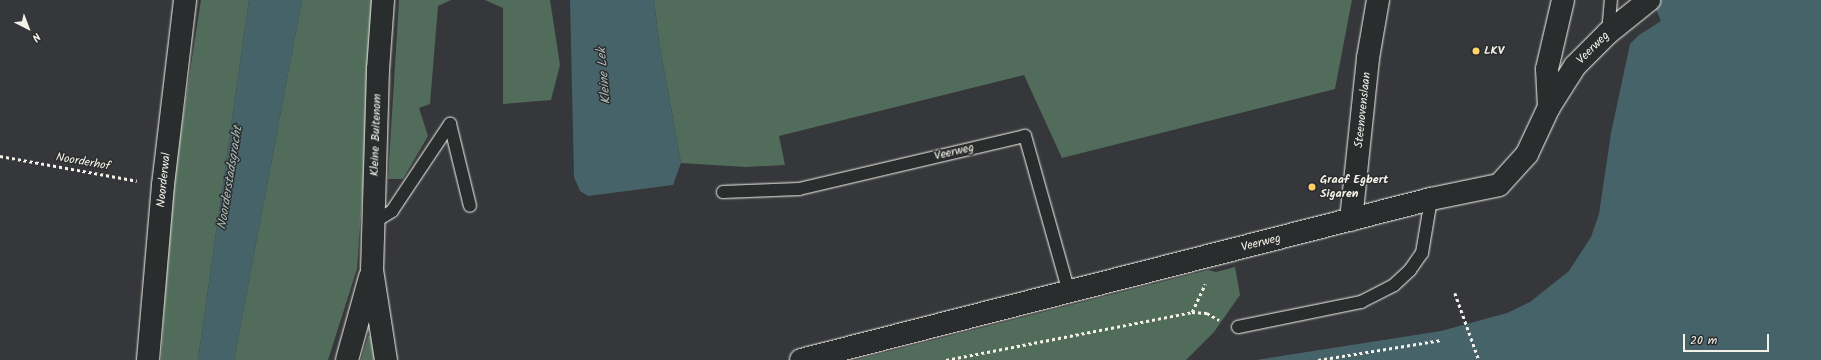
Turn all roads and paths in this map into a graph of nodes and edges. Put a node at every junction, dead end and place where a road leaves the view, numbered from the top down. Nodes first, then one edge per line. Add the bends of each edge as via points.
1 (185, 0) edge
2 (383, 0) edge
3 (1378, 0) edge
4 (1563, 0) edge
5 (1611, 0) edge
6 (1649, 0) edge
7 (1608, 33) junction
8 (1549, 107) junction
9 (0, 156) edge
10 (163, 185) junction
11 (723, 192) dead end
12 (1431, 199) junction
13 (470, 206) dead end
14 (1351, 220) junction
15 (374, 222) junction
16 (1218, 254) junction
17 (372, 270) junction
18 (1069, 293) junction
19 (1455, 293) dead end
20 (1192, 312) junction
21 (1220, 321) dead end
22 (1238, 327) dead end
23 (1441, 340) dead end
24 (148, 360) edge
25 (347, 360) edge
26 (386, 360) edge
27 (801, 360) edge
28 (946, 360) edge
29 (1318, 360) edge
30 (1479, 360) edge

1 - 10 street, Noorderwal
2 - 15 street, Kleine Buitenom
3 - 14 street, Steenovenslaan via 1368,58
4 - 8 street, Veerweg via 1547,69
5 - 7 lane
6 - 7 street, Veerweg
7 - 8 street, Veerweg via 1575,66
8 - 12 street, Veerweg via 1527,154 1499,185
9 - 10 path, Noorderhof
10 - 24 street, Noorderwal
11 - 18 lane, Veerweg via 799,189 1025,136
12 - 14 street, Veerweg
12 - 22 lane via 1422,253 1410,270 1394,285 1361,302
13 - 15 lane via 450,124 392,212
14 - 16 street, Veerweg
15 - 17 street, Kleine Buitenom
16 - 18 street, Veerweg
16 - 20 path
17 - 25 street, Kleine Buitenom
17 - 26 street, Kleine Buitenom
18 - 27 street, Veerweg
19 - 30 path
20 - 21 path via 1207,313
20 - 28 path
23 - 29 path

